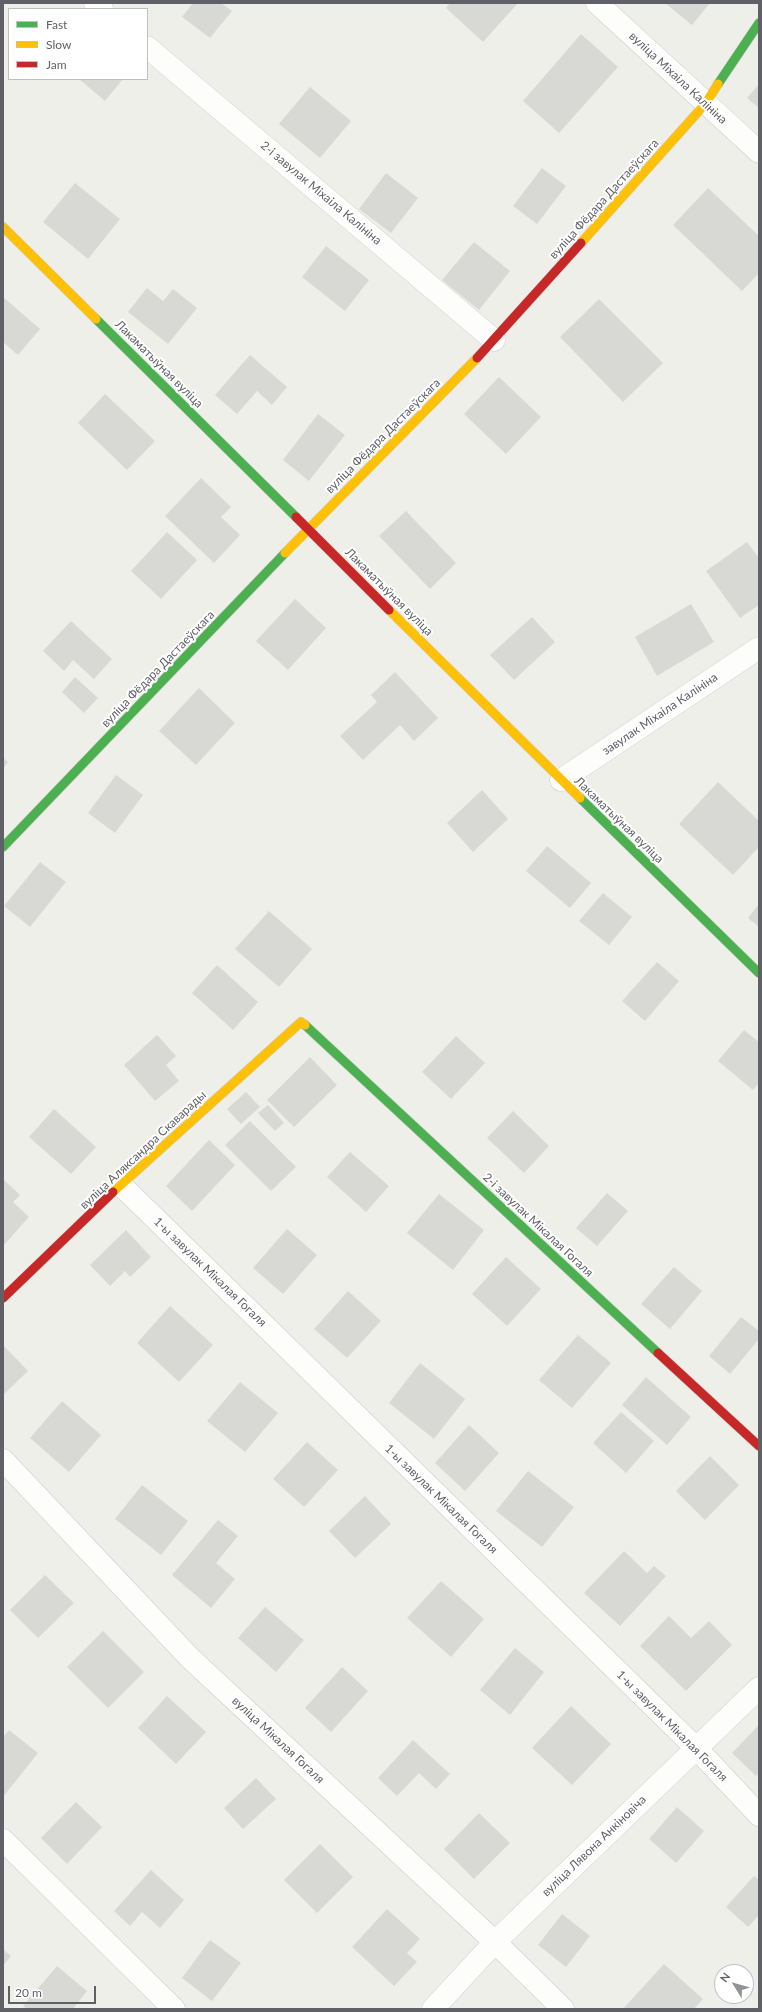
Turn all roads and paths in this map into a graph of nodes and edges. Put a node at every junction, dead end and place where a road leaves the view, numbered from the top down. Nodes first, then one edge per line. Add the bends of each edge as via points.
1 (597, 3) edge
2 (759, 23) edge
3 (148, 48) edge
4 (706, 103) junction
5 (759, 152) edge
6 (3, 227) edge
7 (494, 340) junction
8 (309, 528) junction
9 (759, 648) edge
10 (561, 780) junction
11 (3, 847) edge
12 (759, 973) edge
13 (301, 1022) joint
14 (121, 1185) junction
15 (3, 1298) edge
16 (759, 1446) edge
17 (3, 1460) edge
18 (759, 1688) edge
19 (696, 1748) junction
20 (759, 1815) edge
21 (3, 1840) edge
22 (495, 1942) junction
23 (174, 2009) edge
24 (433, 2009) edge
25 (563, 2009) edge

1 - 4 street, вуліца Міхаіла Калініна
2 - 4 street, вуліца Фёдара Дастаеўскага
3 - 7 street, 2-і завулак Міхаіла Калініна
4 - 5 street, вуліца Міхаіла Калініна
4 - 7 street, вуліца Фёдара Дастаеўскага
6 - 8 street, Лакаматыўная вуліца
7 - 8 street, вуліца Фёдара Дастаеўскага
8 - 10 street, Лакаматыўная вуліца
8 - 11 street, вуліца Фёдара Дастаеўскага
9 - 10 street, завулак Міхаіла Калініна
10 - 12 street, Лакаматыўная вуліца
13 - 14 street, вуліца Аляксандра Скаварады
13 - 16 street, 2-і завулак Мікалая Гогаля
14 - 15 street, вуліца Аляксандра Скаварады
14 - 19 street, 1-ы завулак Мікалая Гогаля
17 - 22 street, вуліца Мікалая Гогаля via 190,1658
18 - 19 street, вуліца Лявона Анкіновіча
19 - 20 street, 1-ы завулак Мікалая Гогаля
19 - 22 street, вуліца Лявона Анкіновіча
21 - 23 street
22 - 24 street, вуліца Лявона Анкіновіча
22 - 25 street, вуліца Мікалая Гогаля

